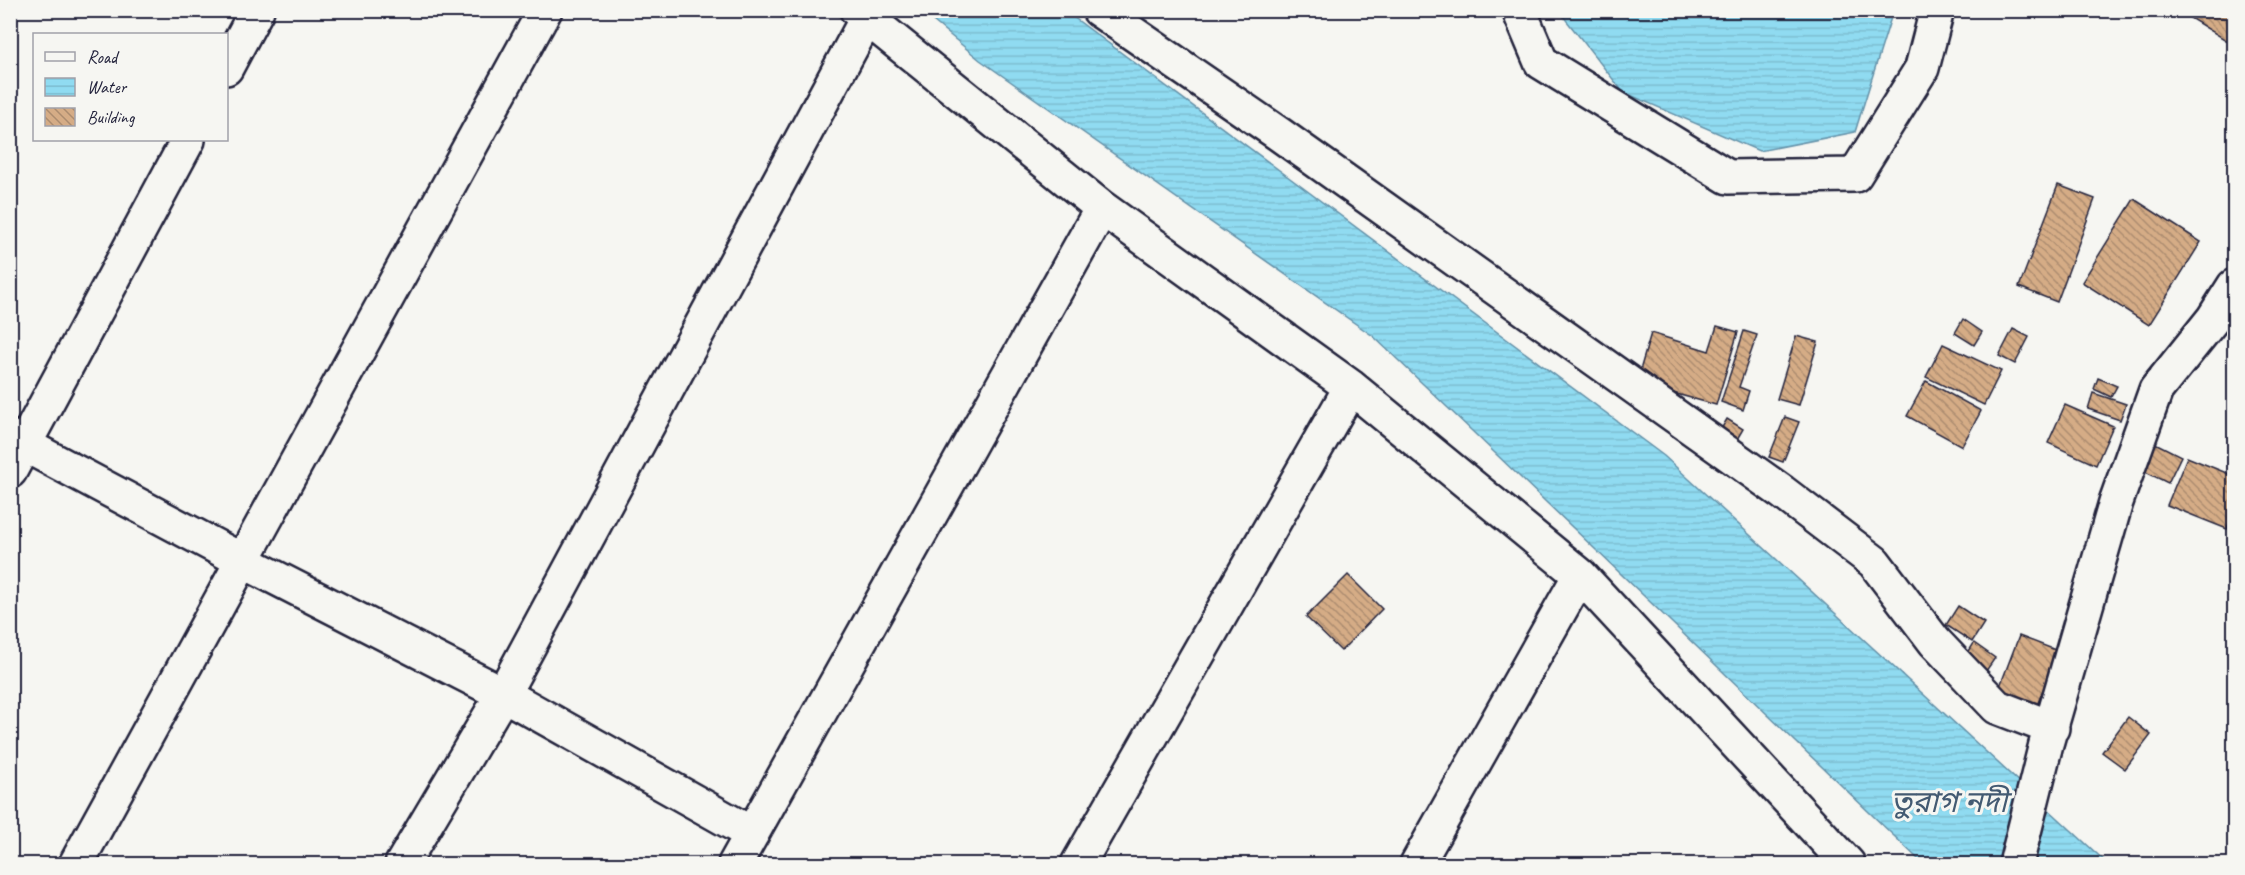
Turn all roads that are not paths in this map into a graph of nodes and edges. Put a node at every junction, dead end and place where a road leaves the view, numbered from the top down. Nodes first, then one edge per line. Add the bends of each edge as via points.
1 (257, 10) edge
2 (545, 10) edge
3 (1099, 10) edge
4 (1519, 10) edge
5 (1937, 10) edge
6 (862, 14) edge
7 (228, 64) edge
8 (187, 141) edge
9 (1102, 208) junction
10 (2235, 286) edge
11 (1351, 387) junction
12 (15, 451) edge
13 (243, 561) junction
14 (1580, 575) junction
15 (503, 694) junction
16 (2049, 736) junction
17 (752, 834) junction
18 (76, 864) edge
19 (402, 864) edge
20 (735, 864) edge
21 (1078, 864) edge
22 (1417, 864) edge
23 (1848, 864) edge
24 (2016, 864) edge

1 - 7 street
2 - 13 street
3 - 16 street via 1279,134 1875,562 1935,642 1997,707
4 - 5 street via 1541,62 1728,177 1855,175 1922,68
6 - 9 street
6 - 15 street
8 - 12 street
9 - 11 street
9 - 17 street
10 - 16 street via 2156,390 2116,502
11 - 14 street
11 - 21 street
12 - 13 street
13 - 15 street
13 - 18 street
14 - 22 street
14 - 23 street
15 - 17 street
15 - 19 street
16 - 24 street
17 - 20 street

